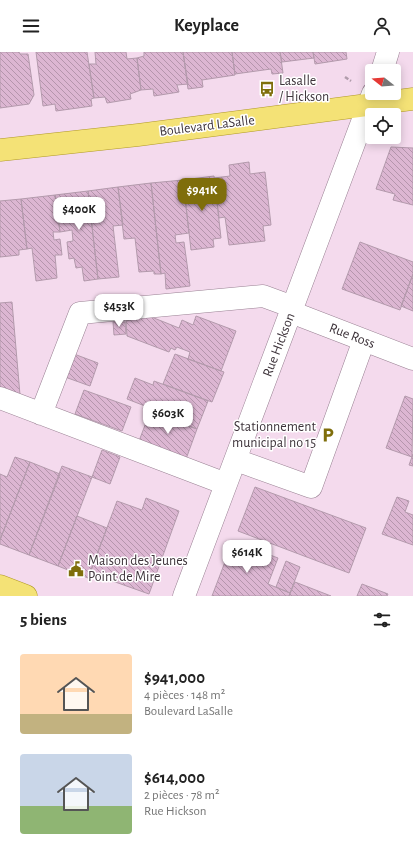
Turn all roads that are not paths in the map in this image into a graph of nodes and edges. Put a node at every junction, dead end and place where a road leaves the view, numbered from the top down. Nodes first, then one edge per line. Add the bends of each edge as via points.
1 (388, 52) edge
2 (384, 64) edge
3 (401, 99) edge
4 (413, 99) edge
5 (365, 100) edge
6 (371, 100) edge
7 (0, 150) edge
8 (292, 310) junction
9 (364, 340) junction
10 (413, 359) edge
11 (0, 398) edge
12 (41, 414) junction
13 (236, 460) junction
14 (226, 484) junction
15 (0, 586) edge
16 (26, 596) edge
17 (184, 596) edge

1 - 2 street
3 - 4 main road, Boulevard LaSalle
5 - 7 main road, Boulevard LaSalle via 138,135
6 - 8 street, Rue Hickson
8 - 9 street, Rue Ross
8 - 12 street, Rue Ross via 263,296 80,313
8 - 13 street, Rue Hickson
9 - 10 street, Rue Ross
9 - 13 street via 311,487
11 - 12 street
12 - 14 street
13 - 14 street, Rue Hickson
14 - 17 street, Rue Hickson
15 - 16 main road

